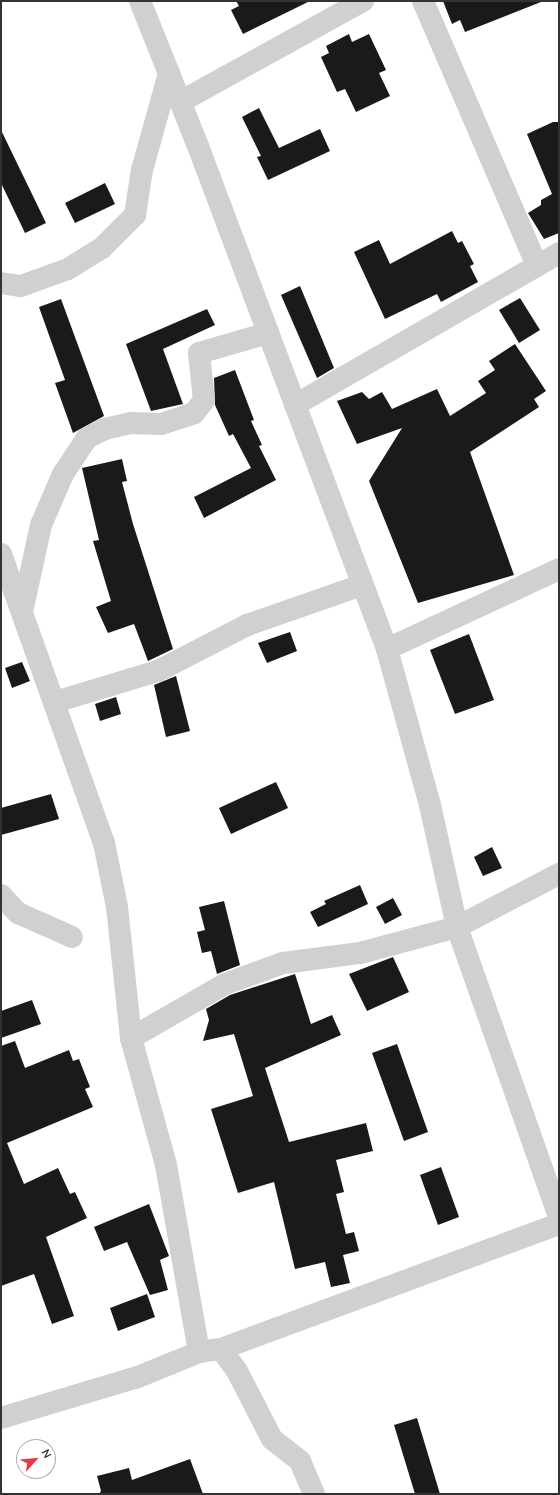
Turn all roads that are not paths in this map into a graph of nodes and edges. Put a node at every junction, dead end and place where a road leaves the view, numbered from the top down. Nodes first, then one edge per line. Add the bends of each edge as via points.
1 (140, 1) edge
2 (364, 1) edge
3 (423, 1) edge
4 (169, 73) junction
5 (180, 102) junction
6 (559, 253) edge
7 (536, 266) junction
8 (1, 283) edge
9 (268, 333) junction
10 (295, 405) junction
11 (1, 554) edge
12 (559, 569) edge
13 (362, 584) junction
14 (22, 612) junction
15 (387, 649) junction
16 (55, 702) junction
17 (559, 874) edge
18 (1, 895) edge
19 (457, 927) junction
20 (72, 937) dead end
21 (131, 1038) junction
22 (559, 1217) edge
23 (559, 1224) edge
24 (221, 1349) junction
25 (199, 1352) junction
26 (1, 1418) edge
27 (314, 1494) edge

1 - 4 street
2 - 5 street
3 - 7 street
4 - 5 street
4 - 8 street via 142,170 135,215 102,248 68,269 21,286
5 - 9 street
6 - 7 street
7 - 10 street
9 - 10 street
9 - 14 street via 199,353 204,400 194,413 162,424 130,423 105,429 88,438 63,474 41,526
10 - 13 street
11 - 14 street
12 - 15 street
13 - 15 street
13 - 16 street via 247,625 158,671
14 - 16 street
15 - 19 street via 430,805
16 - 21 street via 104,843 117,907
17 - 19 street
18 - 20 street via 18,913
19 - 21 street via 360,953 283,963 226,984
19 - 22 street
21 - 25 street via 166,1165
23 - 24 street
24 - 25 street
24 - 27 street via 237,1371 272,1439 300,1461
25 - 26 street via 138,1377

